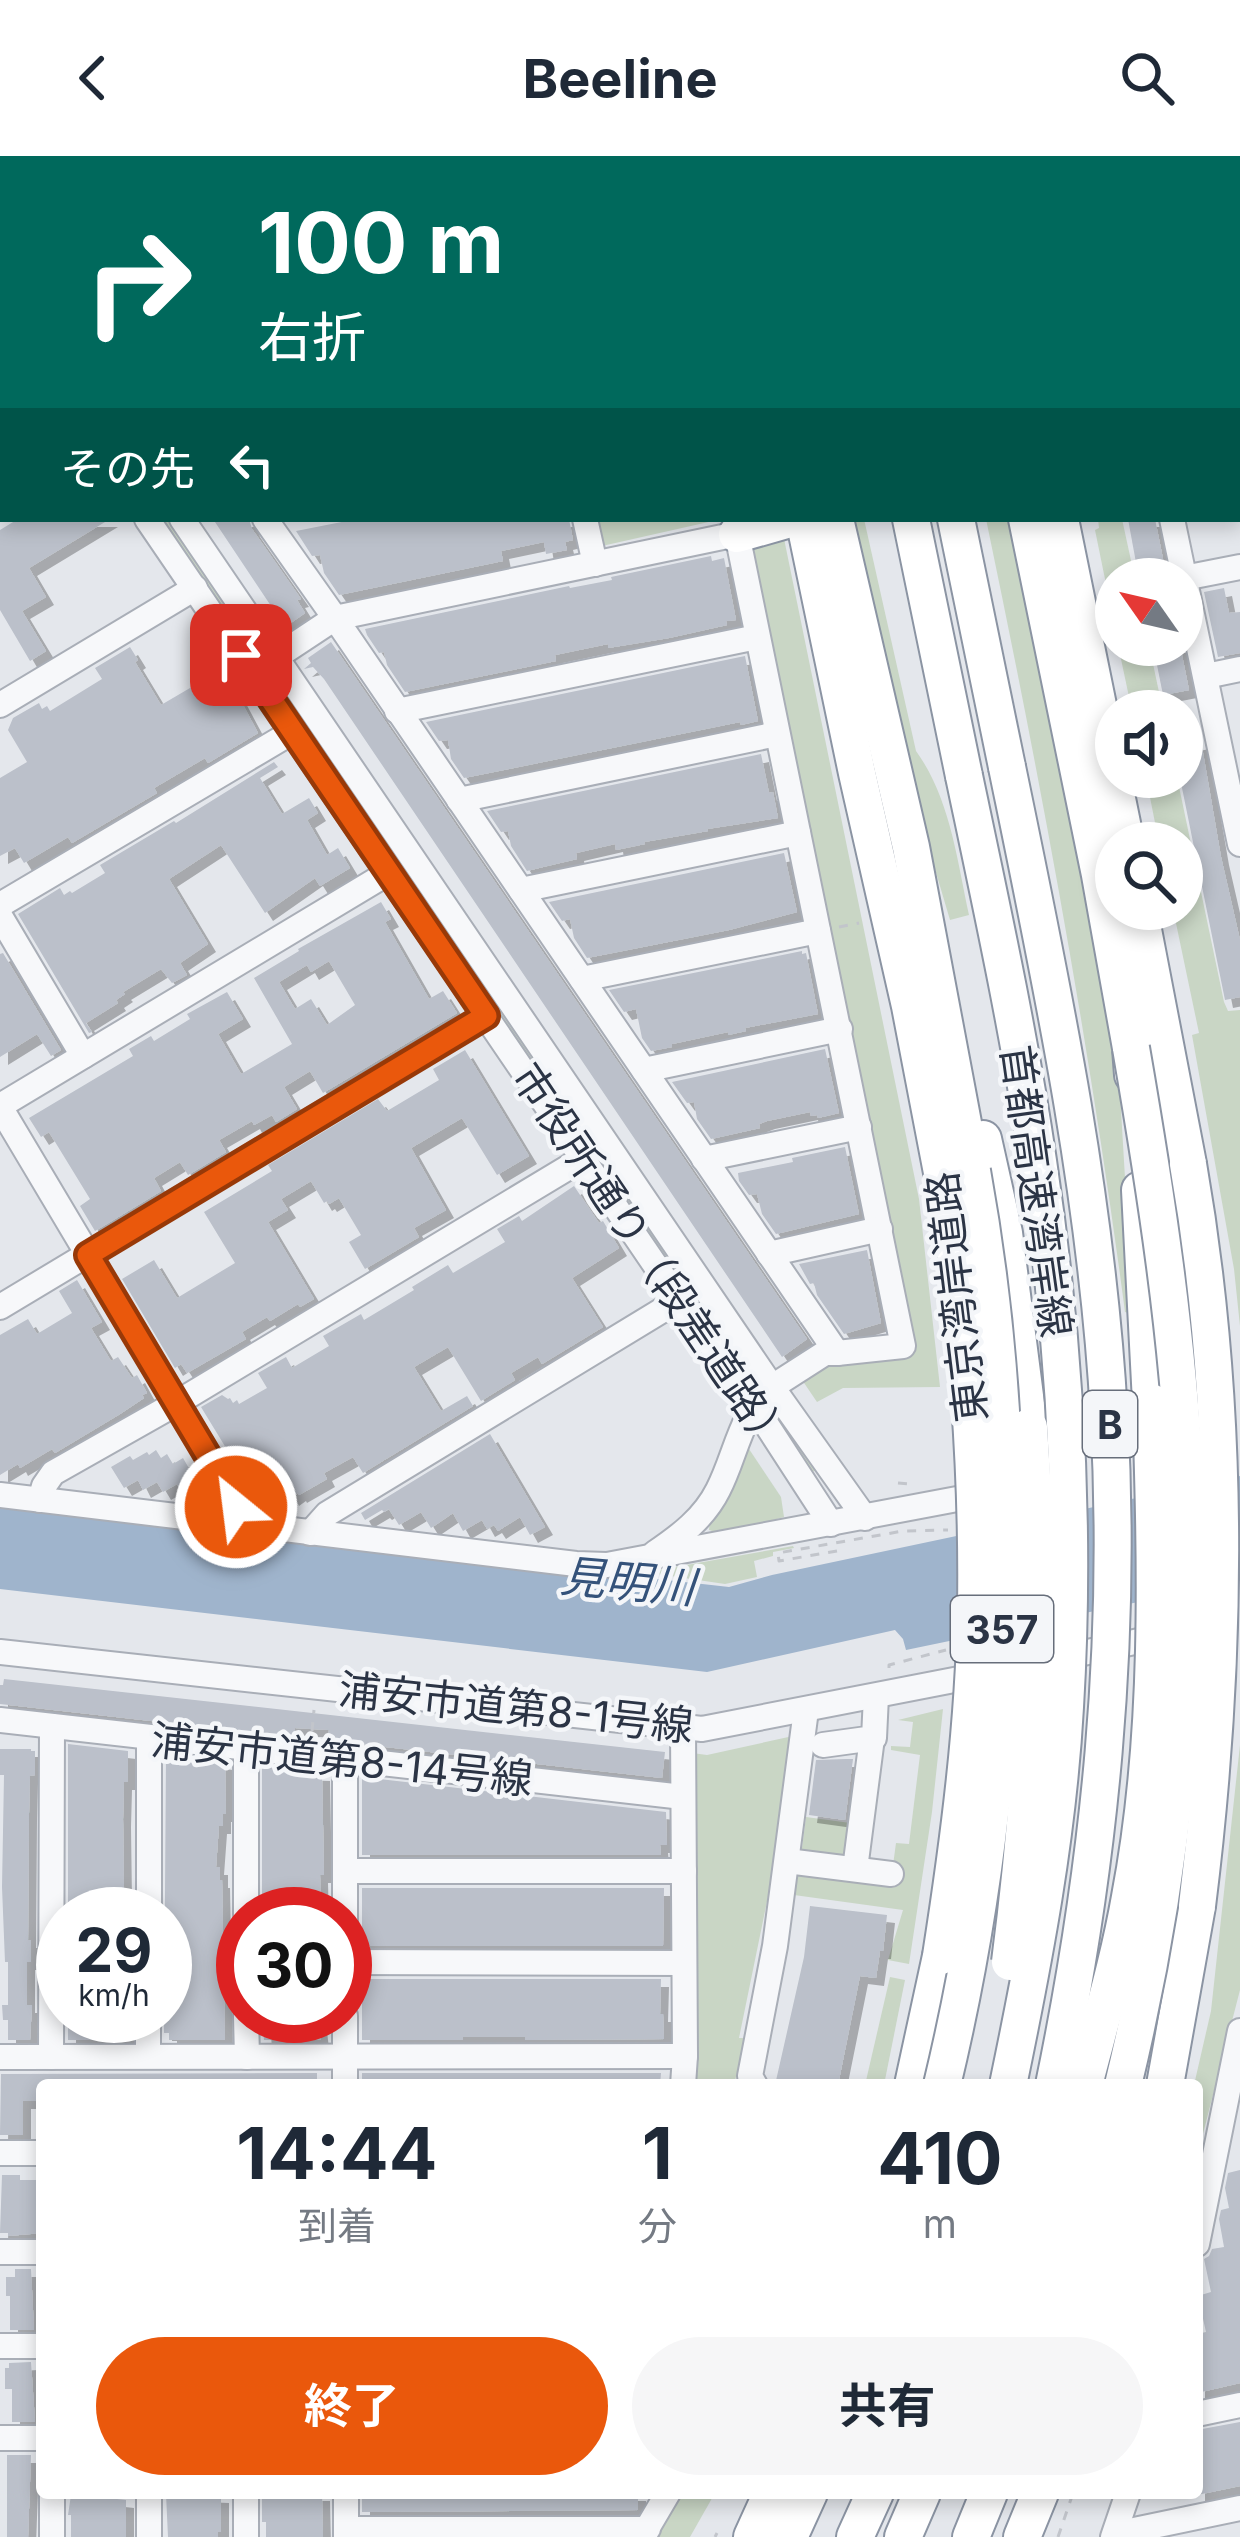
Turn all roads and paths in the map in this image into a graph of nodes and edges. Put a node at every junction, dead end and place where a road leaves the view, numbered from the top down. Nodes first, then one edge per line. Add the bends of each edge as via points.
1 (149, 522) edge
2 (184, 522) edge
3 (267, 522) edge
4 (586, 522) edge
5 (779, 522) edge
6 (805, 522) edge
7 (836, 522) edge
8 (911, 522) edge
9 (957, 522) edge
10 (1029, 522) edge
11 (1061, 522) edge
12 (1173, 522) edge
13 (737, 534) junction
14 (1180, 558) edge
15 (595, 564) junction
16 (1240, 567) edge
17 (1203, 574) edge
18 (195, 588) junction
19 (335, 617) junction
20 (757, 637) junction
21 (276, 657) junction
22 (1203, 663) edge
23 (1240, 669) edge
24 (1206, 676) junction
25 (0, 705) edge
26 (397, 711) junction
27 (293, 731) junction
28 (777, 734) junction
29 (459, 800) junction
30 (1122, 822) edge
31 (798, 833) junction
32 (1240, 844) edge
33 (388, 873) junction
34 (521, 890) junction
35 (0, 905) edge
36 (0, 916) edge
37 (862, 922) dead end
38 (850, 924) dead end
39 (1143, 930) edge
40 (818, 931) junction
41 (582, 980) junction
42 (486, 1016) junction
43 (840, 1029) junction
44 (1131, 1048) junction
45 (83, 1056) junction
46 (644, 1070) junction
47 (0, 1107) edge
48 (859, 1127) junction
49 (584, 1158) junction
50 (704, 1159) junction
51 (982, 1169) junction
52 (880, 1229) junction
53 (769, 1254) junction
54 (88, 1255) junction
55 (679, 1300) junction
56 (0, 1307) edge
57 (837, 1353) junction
58 (772, 1387) junction
59 (175, 1404) junction
60 (757, 1410) junction
61 (1240, 1441) edge
62 (0, 1495) edge
63 (40, 1500) junction
64 (865, 1518) junction
65 (233, 1523) junction
66 (831, 1524) junction
67 (956, 1530) dead end
68 (310, 1533) junction
69 (837, 1551) dead end
70 (648, 1558) junction
71 (1240, 1620) edge
72 (955, 1647) dead end
73 (0, 1652) edge
74 (884, 1686) junction
75 (316, 1687) junction
76 (806, 1710) junction
77 (0, 1720) edge
78 (52, 1726) junction
79 (683, 1728) junction
80 (149, 1738) junction
81 (872, 1738) junction
82 (823, 1745) dead end
83 (246, 1748) junction
84 (310, 1756) junction
85 (346, 1760) junction
86 (683, 1797) junction
87 (787, 1861) junction
88 (855, 1869) junction
89 (345, 1871) junction
90 (684, 1871) junction
91 (890, 1874) dead end
92 (148, 1887) edge
93 (246, 1887) edge
94 (345, 1887) edge
95 (372, 1963) edge
96 (684, 1964) junction
97 (1240, 2030) edge
98 (148, 2043) edge
99 (247, 2043) edge
100 (345, 2043) edge
101 (148, 2055) junction
102 (0, 2056) edge
103 (247, 2056) junction
104 (345, 2056) junction
105 (685, 2056) junction
106 (51, 2057) junction
107 (345, 2079) edge
108 (683, 2079) edge
109 (752, 2079) edge
110 (914, 2079) edge
111 (943, 2079) edge
112 (1006, 2079) edge
113 (1008, 2079) edge
114 (1055, 2079) edge
115 (1085, 2079) edge
116 (1124, 2079) edge
117 (1166, 2079) edge
118 (1229, 2147) edge
119 (0, 2153) edge
120 (36, 2153) edge
121 (1203, 2225) edge
122 (0, 2252) edge
123 (36, 2252) edge
124 (0, 2346) edge
125 (36, 2346) edge
126 (1240, 2405) edge
127 (1203, 2413) edge
128 (0, 2438) edge
129 (36, 2438) edge
130 (52, 2499) edge
131 (149, 2499) edge
132 (246, 2499) edge
133 (346, 2499) edge
134 (665, 2499) edge
135 (766, 2499) edge
136 (806, 2499) edge
137 (872, 2499) edge
138 (987, 2499) edge
139 (1038, 2499) edge
140 (1052, 2499) edge
141 (1071, 2499) edge
142 (1126, 2499) edge
143 (1240, 2508) edge
144 (346, 2533) edge
145 (645, 2533) edge
146 (1114, 2535) edge
147 (728, 2536) edge
148 (52, 2537) edge
149 (149, 2537) edge
150 (246, 2537) edge
151 (789, 2537) edge
152 (855, 2537) edge
153 (971, 2537) edge
154 (1022, 2537) edge
155 (1040, 2537) edge
156 (1058, 2537) edge

1 - 18 street, 市役所通り（段差道路）
2 - 21 street, 市役所通り（段差道路）
3 - 19 street
4 - 15 street
5 - 13 highway
6 - 110 highway, 東京湾岸道路 / 357, bridge via 910,1006 968,1361 976,1608 968,1743 941,1956
7 - 51 highway, 東京湾岸道路 / 357
8 - 113 highway, 首都高速湾岸線 / B, bridge via 1037,1158 1067,1458 1058,1796
9 - 114 highway, 首都高速湾岸線 / B, bridge via 1054,1002 1102,1316 1112,1646 1082,1943
10 - 44 highway
11 - 30 highway
12 - 14 street
13 - 15 street
13 - 20 street
15 - 19 street
16 - 17 street
18 - 25 street
18 - 27 street, 市役所通り（段差道路）
19 - 21 street
19 - 26 street
20 - 26 street
20 - 28 street
21 - 58 street, 市役所通り（段差道路）
22 - 24 street
23 - 24 street
24 - 32 street
26 - 29 street
27 - 33 street, 市役所通り（段差道路）
27 - 35 street
28 - 29 street
28 - 31 street
29 - 34 street
31 - 34 street
31 - 40 street
33 - 42 street, 市役所通り（段差道路）
33 - 45 street
34 - 41 street
36 - 45 street
37 - 38 path
39 - 117 highway, bridge via 1210,1321 1221,1552 1198,1906
40 - 41 street
40 - 43 street
41 - 46 street
42 - 49 street, 市役所通り（段差道路）
42 - 54 street
43 - 46 street
43 - 48 street
44 - 115 highway, bridge via 1152,1442 1152,1691 1130,1898
44 - 116 highway, bridge via 1179,1397 1186,1622 1158,1923
45 - 47 street
46 - 50 street
47 - 54 street
48 - 50 street
48 - 52 street
49 - 55 street, 市役所通り（段差道路）
49 - 59 street
50 - 53 street
51 - 111 highway, 東京湾岸道路 / 357, bridge via 1003,1454 1004,1592 980,1889
51 - 112 highway, bridge via 1004,1233 1035,1525
52 - 53 street
52 - 57 street via 903,1346
53 - 57 street
54 - 56 street
54 - 59 street
55 - 60 street, 市役所通り（段差道路）
55 - 68 street via 327,1514
57 - 58 street
58 - 64 street, 市役所通り（段差道路）
59 - 63 street via 52,1474
59 - 65 street via 236,1503
60 - 66 street, 市役所通り（段差道路）
60 - 70 street via 710,1504
61 - 64 street
62 - 63 street
63 - 65 street
64 - 66 street
65 - 68 street
66 - 70 street
67 - 69 path, bridge via 778,1553 779,1561
68 - 70 street via 576,1564
71 - 74 street, 浦安市道第8-1号線
72 - 74 path via 889,1665
73 - 75 street, 浦安市道第8-1号線
74 - 76 street, 浦安市道第8-1号線
74 - 81 street
75 - 79 street, 浦安市道第8-1号線
75 - 84 path
76 - 79 street, 浦安市道第8-1号線
76 - 87 street
77 - 78 street, 浦安市道第8-14号線
78 - 80 street, 浦安市道第8-14号線
78 - 106 street
79 - 86 street
80 - 83 street, 浦安市道第8-14号線
80 - 92 street
81 - 82 street
81 - 88 street
83 - 84 street, 浦安市道第8-14号線
83 - 93 street
84 - 85 street, 浦安市道第8-14号線
85 - 86 street, 浦安市道第8-14号線
85 - 89 street
86 - 90 street
87 - 88 street
87 - 109 street
88 - 91 street
89 - 90 street
89 - 94 street
90 - 96 street
95 - 96 street
96 - 105 street
97 - 118 street
98 - 101 street
99 - 103 street
100 - 104 street
101 - 103 street
101 - 106 street
102 - 106 street
103 - 104 street
104 - 105 street
104 - 107 street
105 - 108 street
118 - 121 street
119 - 120 street
122 - 123 street
124 - 125 street
126 - 127 street
128 - 129 street
130 - 148 street
131 - 149 street
132 - 150 street
133 - 144 street
134 - 145 street
135 - 147 highway
136 - 151 highway
137 - 152 highway
138 - 153 highway
139 - 154 highway
140 - 155 highway
141 - 156 path
142 - 146 street
143 - 146 street
144 - 145 street

